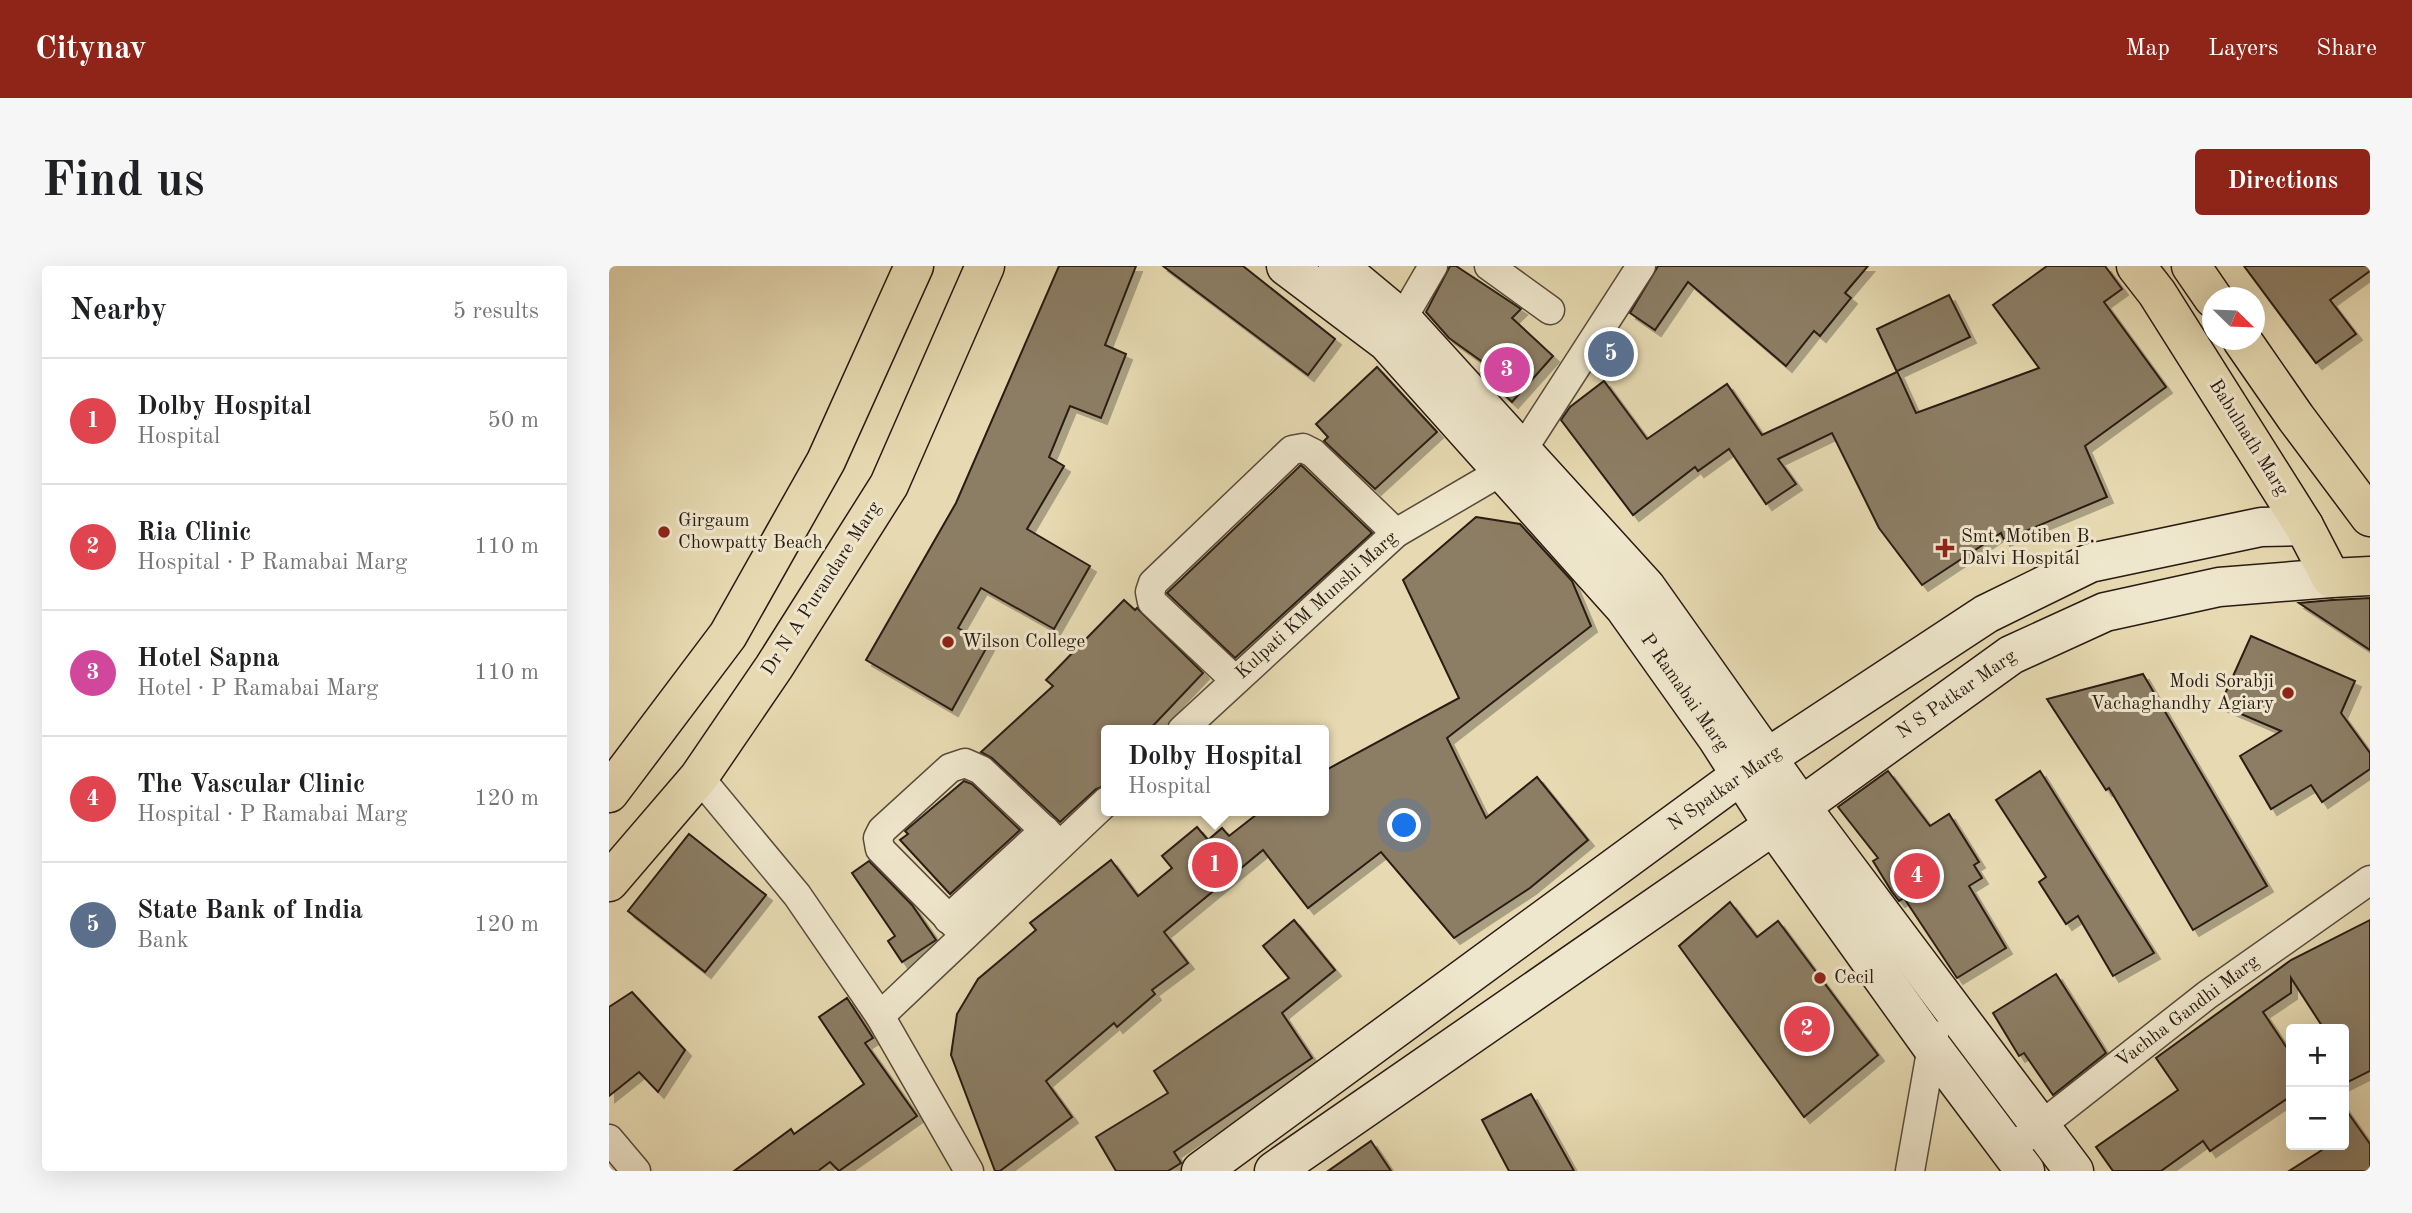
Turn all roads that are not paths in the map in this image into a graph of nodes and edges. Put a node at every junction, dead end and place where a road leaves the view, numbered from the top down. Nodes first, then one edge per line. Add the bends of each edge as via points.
1 (914, 266) edge
2 (985, 266) edge
3 (1286, 266) edge
4 (1338, 266) edge
5 (1433, 266) edge
6 (1489, 266) edge
7 (1641, 266) edge
8 (2136, 266) edge
9 (2191, 266) edge
10 (2205, 287) edge
11 (1550, 310) dead end
12 (1395, 331) junction
13 (2249, 350) edge
14 (1512, 460) junction
15 (2370, 519) edge
16 (2304, 526) junction
17 (1396, 533) junction
18 (2370, 576) edge
19 (2330, 578) junction
20 (1235, 680) junction
21 (1844, 709) junction
22 (1187, 725) edge
23 (1877, 752) junction
24 (1756, 767) junction
25 (699, 777) junction
26 (609, 793) edge
27 (1101, 806) edge
28 (1788, 815) junction
29 (1053, 838) junction
30 (2370, 880) edge
31 (609, 882) edge
32 (957, 927) junction
33 (1941, 994) junction
34 (880, 1016) junction
35 (1932, 1047) junction
36 (2040, 1125) junction
37 (609, 1139) edge
38 (2018, 1161) edge
39 (2071, 1170) edge
40 (636, 1171) edge
41 (969, 1171) edge
42 (1201, 1171) edge
43 (1274, 1171) edge
44 (1910, 1171) edge

1 - 26 main road via 827,461 728,635
2 - 25 main road, Dr N A Purandare Marg via 889,485
3 - 12 main road, P Ramabai Marg
4 - 12 main road, P Ramabai Marg
5 - 12 street
6 - 11 street
7 - 14 street, Kulpati KM Munshi Marg
8 - 16 main road, Babulnath Marg
9 - 10 main road
12 - 14 main road, P Ramabai Marg
13 - 15 main road
14 - 17 street, Kulpati KM Munshi Marg
14 - 24 main road, P Ramabai Marg via 1635,597
15 - 16 main road
16 - 19 main road, Babulnath Marg
16 - 21 main road, N Spatkar Marg via 2261,527 2090,563 1986,614
17 - 20 street, Kulpati KM Munshi Marg
17 - 20 street via 1313,453 1303,448 1292,450 1153,583 1150,592 1152,602
18 - 19 main road
19 - 23 main road, N S Patkar Marg via 2219,587 2105,612 2011,655
20 - 22 street, Kulpati KM Munshi Marg
21 - 23 main road
21 - 24 main road, N Spatkar Marg
23 - 28 main road, N S Patkar Marg
24 - 28 main road, P Ramabai Marg
24 - 42 main road, N Spatkar Marg
25 - 31 main road, Dr N A Purandare Marg
25 - 34 street via 797,895
27 - 29 street
28 - 33 main road, P Ramabai Marg
28 - 35 main road, P Ramabai Marg
28 - 43 main road
29 - 32 street
29 - 32 street via 981,770 965,763 950,768 892,821 878,838 880,849
30 - 36 street, Vachha Gandhi Marg via 2207,995
32 - 34 street
33 - 35 street
33 - 36 main road, P Ramabai Marg
34 - 41 street
35 - 38 main road, P Ramabai Marg
35 - 44 street
36 - 38 street, Vachha Gandhi Marg
36 - 39 main road, P Ramabai Marg
37 - 40 street

